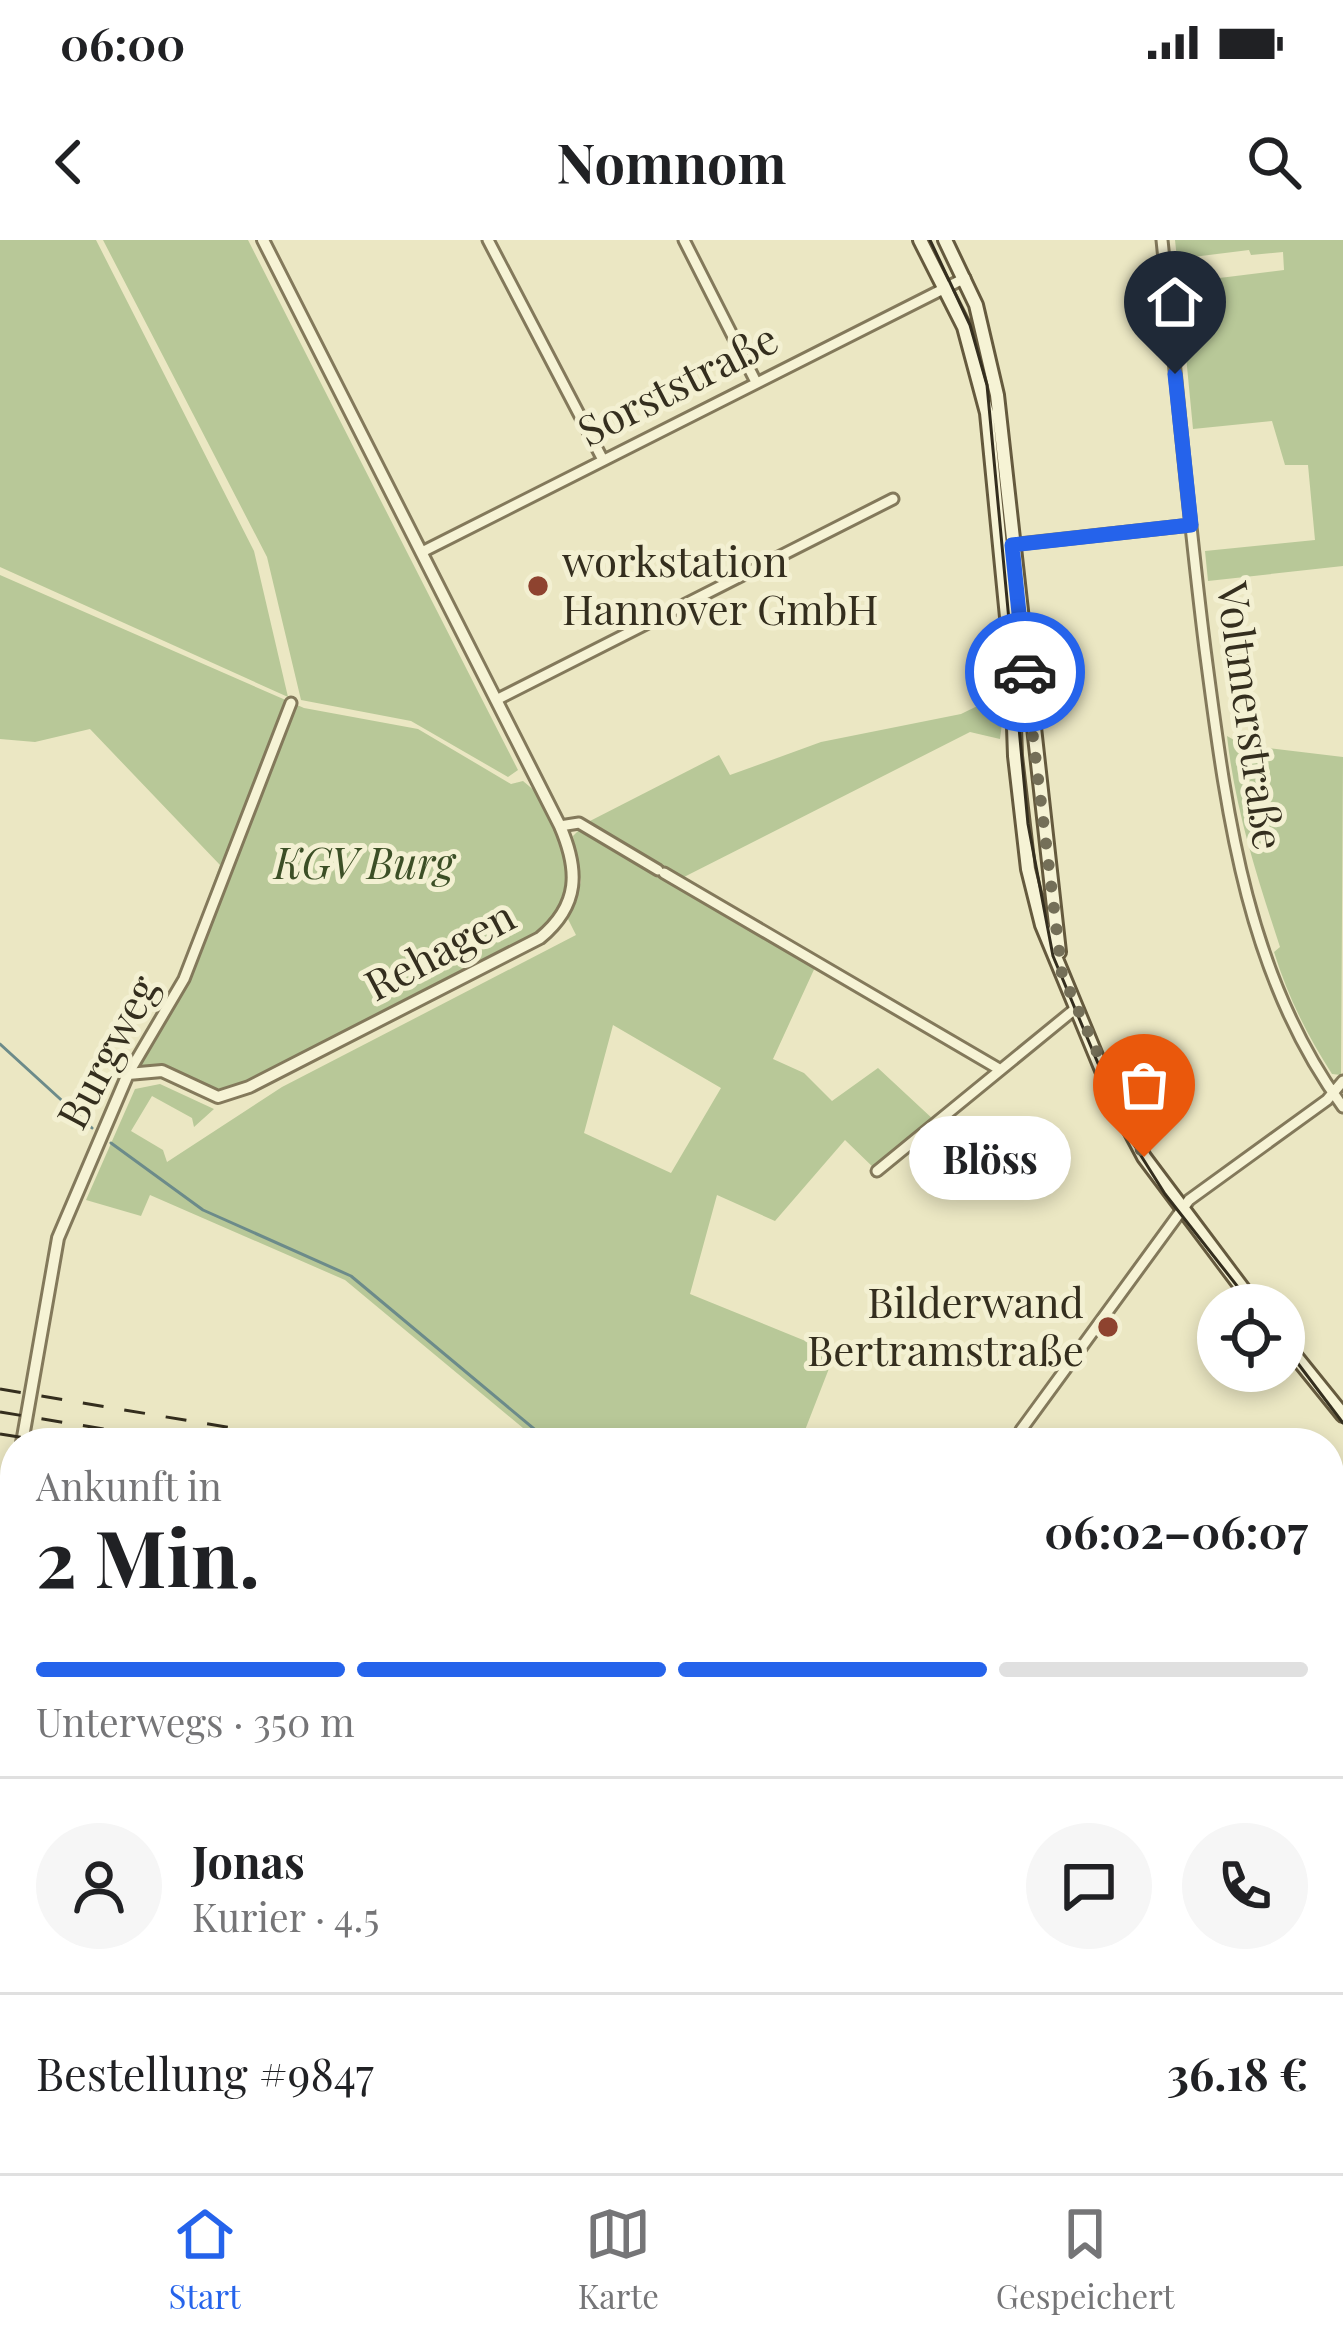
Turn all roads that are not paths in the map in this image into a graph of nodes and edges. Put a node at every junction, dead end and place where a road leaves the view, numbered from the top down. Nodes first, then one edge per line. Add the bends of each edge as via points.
1 (262, 240) edge
2 (488, 240) edge
3 (684, 240) edge
4 (920, 240) edge
5 (945, 240) edge
6 (1162, 240) edge
7 (965, 278) junction
8 (944, 286) junction
9 (756, 382) junction
10 (603, 460) junction
11 (893, 499) dead end
12 (1191, 525) junction
13 (1006, 545) junction
14 (422, 552) junction
15 (498, 699) junction
16 (291, 703) dead end
17 (560, 826) junction
18 (1076, 1009) junction
19 (998, 1069) junction
20 (128, 1074) junction
21 (1343, 1081) edge
22 (1333, 1093) junction
23 (1343, 1108) edge
24 (877, 1171) dead end
25 (1180, 1212) junction
26 (1238, 1284) edge
27 (1305, 1366) edge
28 (1340, 1407) edge
29 (1343, 1427) edge
30 (25, 1428) edge
31 (1023, 1428) edge

1 - 14 street, Rehagen
2 - 10 street
3 - 9 street
4 - 8 main road
5 - 7 main road
6 - 12 street, Voltmerstraße
7 - 8 street, Sorststraße
7 - 13 main road via 992,365
8 - 9 street, Sorststraße
8 - 13 main road via 984,395
9 - 10 street, Sorststraße
10 - 14 street, Sorststraße
11 - 15 street
12 - 13 street
12 - 22 street, Voltmerstraße via 1230,835 1288,1012
13 - 18 main road via 1028,868
14 - 15 street, Rehagen
15 - 17 street, Rehagen
16 - 20 street, Burgweg via 184,979
17 - 19 street via 578,823
17 - 20 street, Rehagen via 574,885 564,914 540,938 229,1095 199,1092 162,1070
18 - 19 street
18 - 25 main road via 1130,1132
19 - 24 street
20 - 30 street, Burgweg via 61,1229
21 - 22 street
22 - 23 street, Voltmerstraße
22 - 25 street
25 - 26 main road
25 - 31 street
27 - 28 main road
28 - 29 main road

